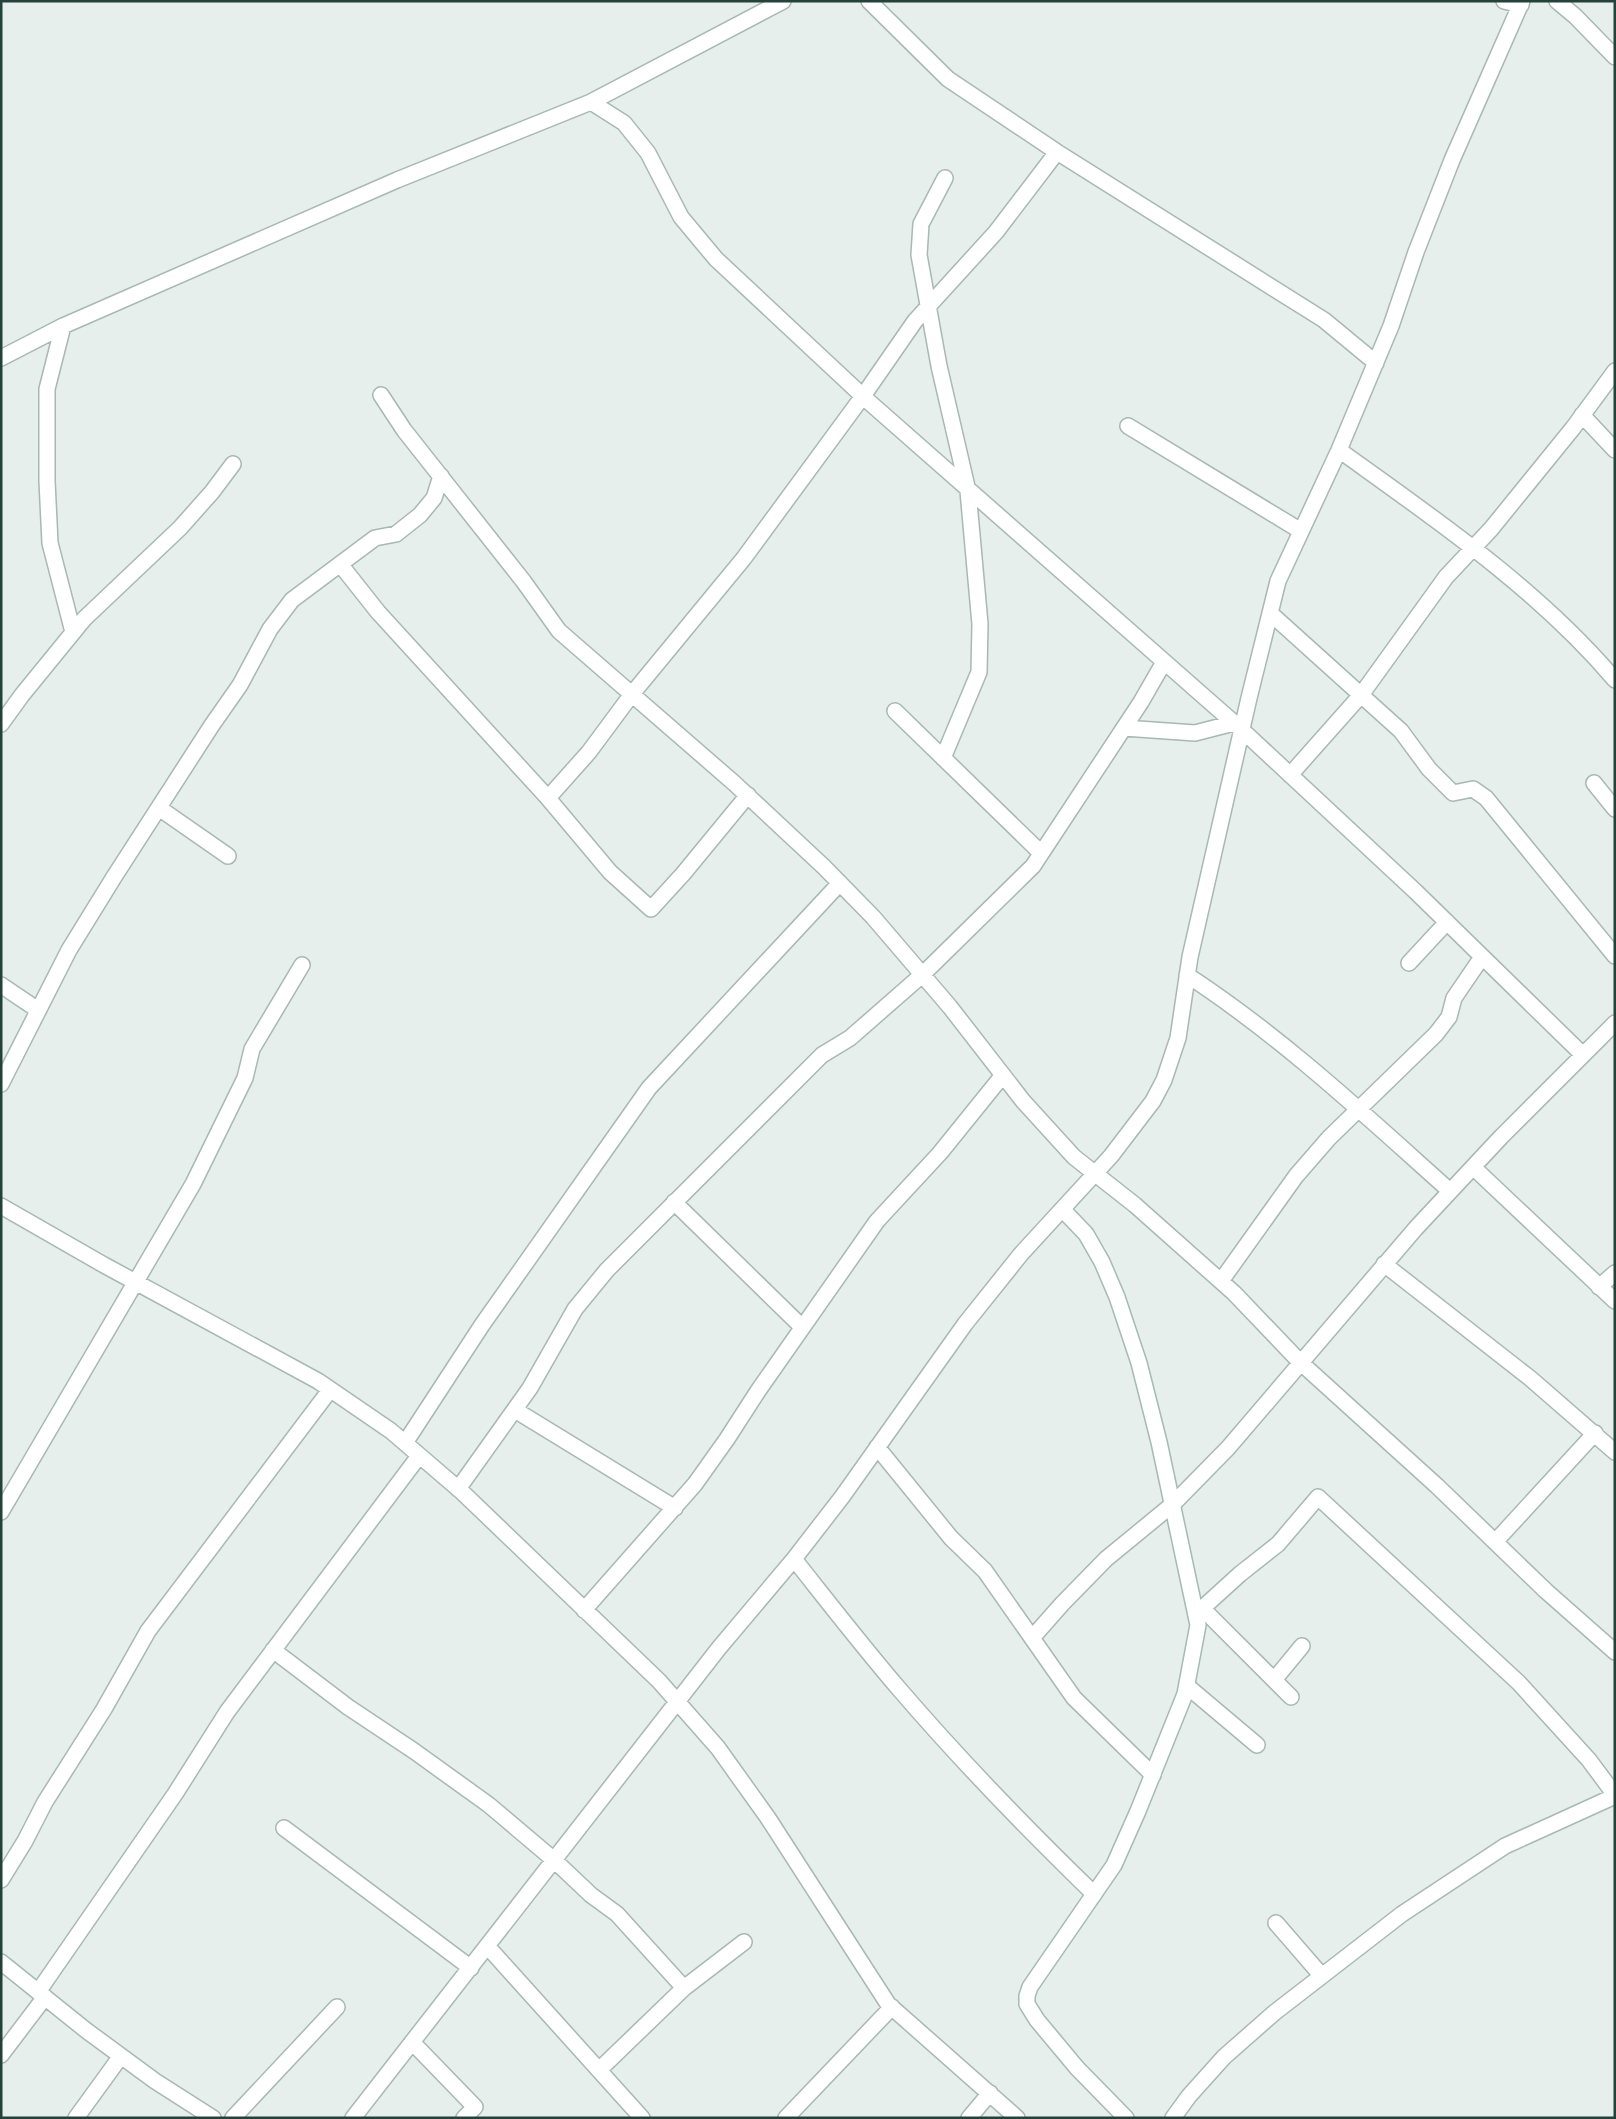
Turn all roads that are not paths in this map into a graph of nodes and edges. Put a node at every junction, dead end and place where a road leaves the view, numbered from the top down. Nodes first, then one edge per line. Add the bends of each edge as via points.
1 (783, 1) edge
2 (869, 1) edge
3 (1504, 1) edge
4 (1557, 1) edge
5 (1521, 3) edge
6 (1615, 57) edge
7 (591, 102) junction
8 (1057, 152) junction
9 (945, 178) dead end
10 (928, 306) junction
11 (63, 326) junction
12 (1, 358) edge
13 (1376, 363) junction
14 (1615, 371) edge
15 (380, 394) dead end
16 (863, 396) junction
17 (1582, 415) junction
18 (1128, 426) dead end
19 (1339, 450) junction
20 (1615, 450) edge
21 (233, 464) dead end
22 (440, 476) junction
23 (968, 491) junction
24 (1301, 531) junction
25 (1474, 547) junction
26 (340, 564) junction
27 (1270, 613) junction
28 (73, 632) junction
29 (1164, 662) junction
30 (1615, 680) edge
31 (632, 694) junction
32 (1361, 695) junction
33 (895, 711) dead end
34 (1, 724) edge
35 (1238, 726) junction
36 (1124, 728) junction
37 (943, 758) junction
38 (1290, 775) junction
39 (1594, 783) dead end
40 (748, 796) junction
41 (548, 798) junction
42 (159, 808) junction
43 (1615, 809) edge
44 (1042, 853) junction
45 (228, 856) dead end
46 (840, 883) junction
47 (1447, 922) junction
48 (1615, 956) edge
49 (1482, 957) junction
50 (1409, 963) dead end
51 (302, 965) dead end
52 (922, 975) junction
53 (1187, 975) junction
54 (1, 984) edge
55 (38, 1010) junction
56 (1615, 1023) edge
57 (1583, 1056) junction
58 (1003, 1075) junction
59 (1, 1084) edge
60 (1359, 1109) junction
61 (1473, 1167) junction
62 (1094, 1174) junction
63 (1450, 1191) junction
64 (674, 1202) junction
65 (1, 1206) edge
66 (1063, 1210) junction
67 (1384, 1264) junction
68 (1615, 1272) edge
69 (1221, 1281) junction
70 (137, 1282) junction
71 (1599, 1287) junction
72 (1615, 1301) edge
73 (802, 1327) junction
74 (1300, 1362) junction
75 (330, 1390) junction
76 (515, 1410) junction
77 (1595, 1434) junction
78 (405, 1443) junction
79 (877, 1447) junction
80 (1615, 1452) edge
81 (420, 1456) junction
82 (458, 1489) junction
83 (1173, 1504) junction
84 (674, 1508) junction
85 (1, 1512) edge
86 (1495, 1542) junction
87 (794, 1559) junction
88 (584, 1610) junction
89 (1199, 1611) junction
90 (1032, 1638) junction
91 (1302, 1646) dead end
92 (273, 1650) junction
93 (1615, 1652) edge
94 (1274, 1680) junction
95 (1187, 1686) junction
96 (1291, 1697) dead end
97 (677, 1702) junction
98 (1257, 1745) dead end
99 (1153, 1775) junction
100 (1615, 1796) edge
101 (284, 1828) dead end
102 (554, 1860) junction
103 (1, 1880) edge
104 (1094, 1894) junction
105 (1276, 1923) dead end
106 (744, 1942) dead end
107 (488, 1947) junction
108 (1, 1962) edge
109 (471, 1968) junction
110 (1321, 1975) junction
111 (684, 1988) junction
112 (41, 1994) junction
113 (337, 2007) dead end
114 (892, 2007) junction
115 (412, 2042) junction
116 (1, 2055) edge
117 (121, 2056) junction
118 (599, 2070) junction
119 (990, 2093) junction
120 (76, 2118) edge
121 (212, 2118) edge
122 (234, 2118) edge
123 (353, 2118) edge
124 (464, 2118) edge
125 (642, 2118) edge
126 (786, 2118) edge
127 (969, 2118) edge
128 (1017, 2118) edge
129 (1126, 2118) edge
130 (1173, 2118) edge

1 - 7 street
2 - 8 street via 948,79
3 - 5 street
4 - 6 street
5 - 13 street via 1452,160
7 - 11 street via 397,180
7 - 16 street via 624,123 648,153 681,218 716,259
8 - 10 street via 996,232
8 - 13 street via 1324,320
9 - 10 street via 921,224 919,254
10 - 16 street
10 - 23 street
11 - 12 street
11 - 28 street via 47,389 47,481 50,543
13 - 19 street
14 - 17 street
15 - 22 street
16 - 23 street
16 - 31 street via 744,558
17 - 20 street
17 - 25 street
18 - 24 street
19 - 24 street
19 - 25 street
21 - 28 street via 180,528
22 - 26 street via 434,498 420,515 396,534 375,538
22 - 31 street via 559,631
23 - 29 street
23 - 37 street via 980,624 979,672
24 - 27 street via 1278,581
25 - 30 street via 1588,648
25 - 32 street via 1446,577
26 - 41 street via 378,612
26 - 42 street via 292,600 270,629 240,685
27 - 32 street
27 - 35 street
28 - 34 street
29 - 35 street
29 - 36 street
31 - 40 street
31 - 41 street via 589,752
32 - 38 street
32 - 48 street via 1401,731 1429,769 1453,794 1474,789 1486,798
33 - 37 street
35 - 36 street via 1194,733
35 - 38 street
35 - 53 street
36 - 44 street
37 - 44 street
38 - 47 street
39 - 43 street
40 - 41 street via 651,909 610,872
40 - 46 street
42 - 45 street
42 - 55 street via 69,950
44 - 52 street via 1033,866
46 - 52 street
46 - 78 street via 649,1088 482,1324
47 - 49 street
47 - 50 street
49 - 57 street
49 - 60 street via 1454,998 1449,1017 1436,1034
51 - 70 street via 252,1049 245,1078 193,1184
52 - 58 street
52 - 64 street via 850,1038 822,1055
53 - 60 street via 1223,998
53 - 62 street via 1178,1038 1164,1080 1153,1101
54 - 55 street
55 - 59 street
56 - 57 street
57 - 61 street
58 - 62 street via 1074,1157
58 - 73 street via 940,1152 877,1221
60 - 63 street
60 - 69 street via 1296,1176
61 - 63 street
61 - 71 street
62 - 66 street
62 - 69 street
63 - 67 street
64 - 73 street
64 - 76 street via 607,1270 575,1308
65 - 70 street
66 - 79 street via 1021,1254 965,1324
66 - 83 street via 1086,1234 1117,1297 1139,1362
67 - 74 street
67 - 77 street via 1531,1379
68 - 71 street
69 - 74 street
70 - 75 street
70 - 85 street
71 - 72 street
73 - 84 street via 727,1439
74 - 83 street via 1228,1448
74 - 86 street
75 - 78 street
75 - 103 street via 148,1631
76 - 82 street
76 - 84 street
77 - 80 street
77 - 86 street
78 - 81 street
79 - 87 street
79 - 90 street via 951,1538 985,1571
81 - 82 street
81 - 92 street
82 - 88 street
83 - 89 street
83 - 90 street via 1106,1559
84 - 88 street
86 - 93 street
87 - 97 street
87 - 104 street via 949,1745
88 - 97 street
89 - 94 street
89 - 95 street
89 - 100 street via 1278,1544 1318,1497 1519,1683 1589,1760
90 - 99 street via 1074,1698
91 - 94 street
92 - 102 street via 348,1708 489,1805
92 - 112 street via 227,1712
94 - 96 street
95 - 98 street
95 - 99 street
97 - 102 street
97 - 114 street via 718,1748 768,1818
99 - 104 street via 1125,1843
100 - 110 street via 1504,1846 1402,1914
101 - 109 street
102 - 107 street
102 - 111 street via 617,1914
104 - 129 street via 1030,1987 1027,2004 1077,2068
105 - 110 street
106 - 111 street
107 - 109 street
107 - 118 street
108 - 112 street
109 - 115 street
110 - 130 street via 1224,2057
111 - 118 street
112 - 116 street
112 - 117 street
113 - 122 street
114 - 119 street
114 - 126 street
115 - 123 street
115 - 124 street via 475,2106
117 - 120 street
117 - 121 street
118 - 125 street
119 - 127 street
119 - 128 street

